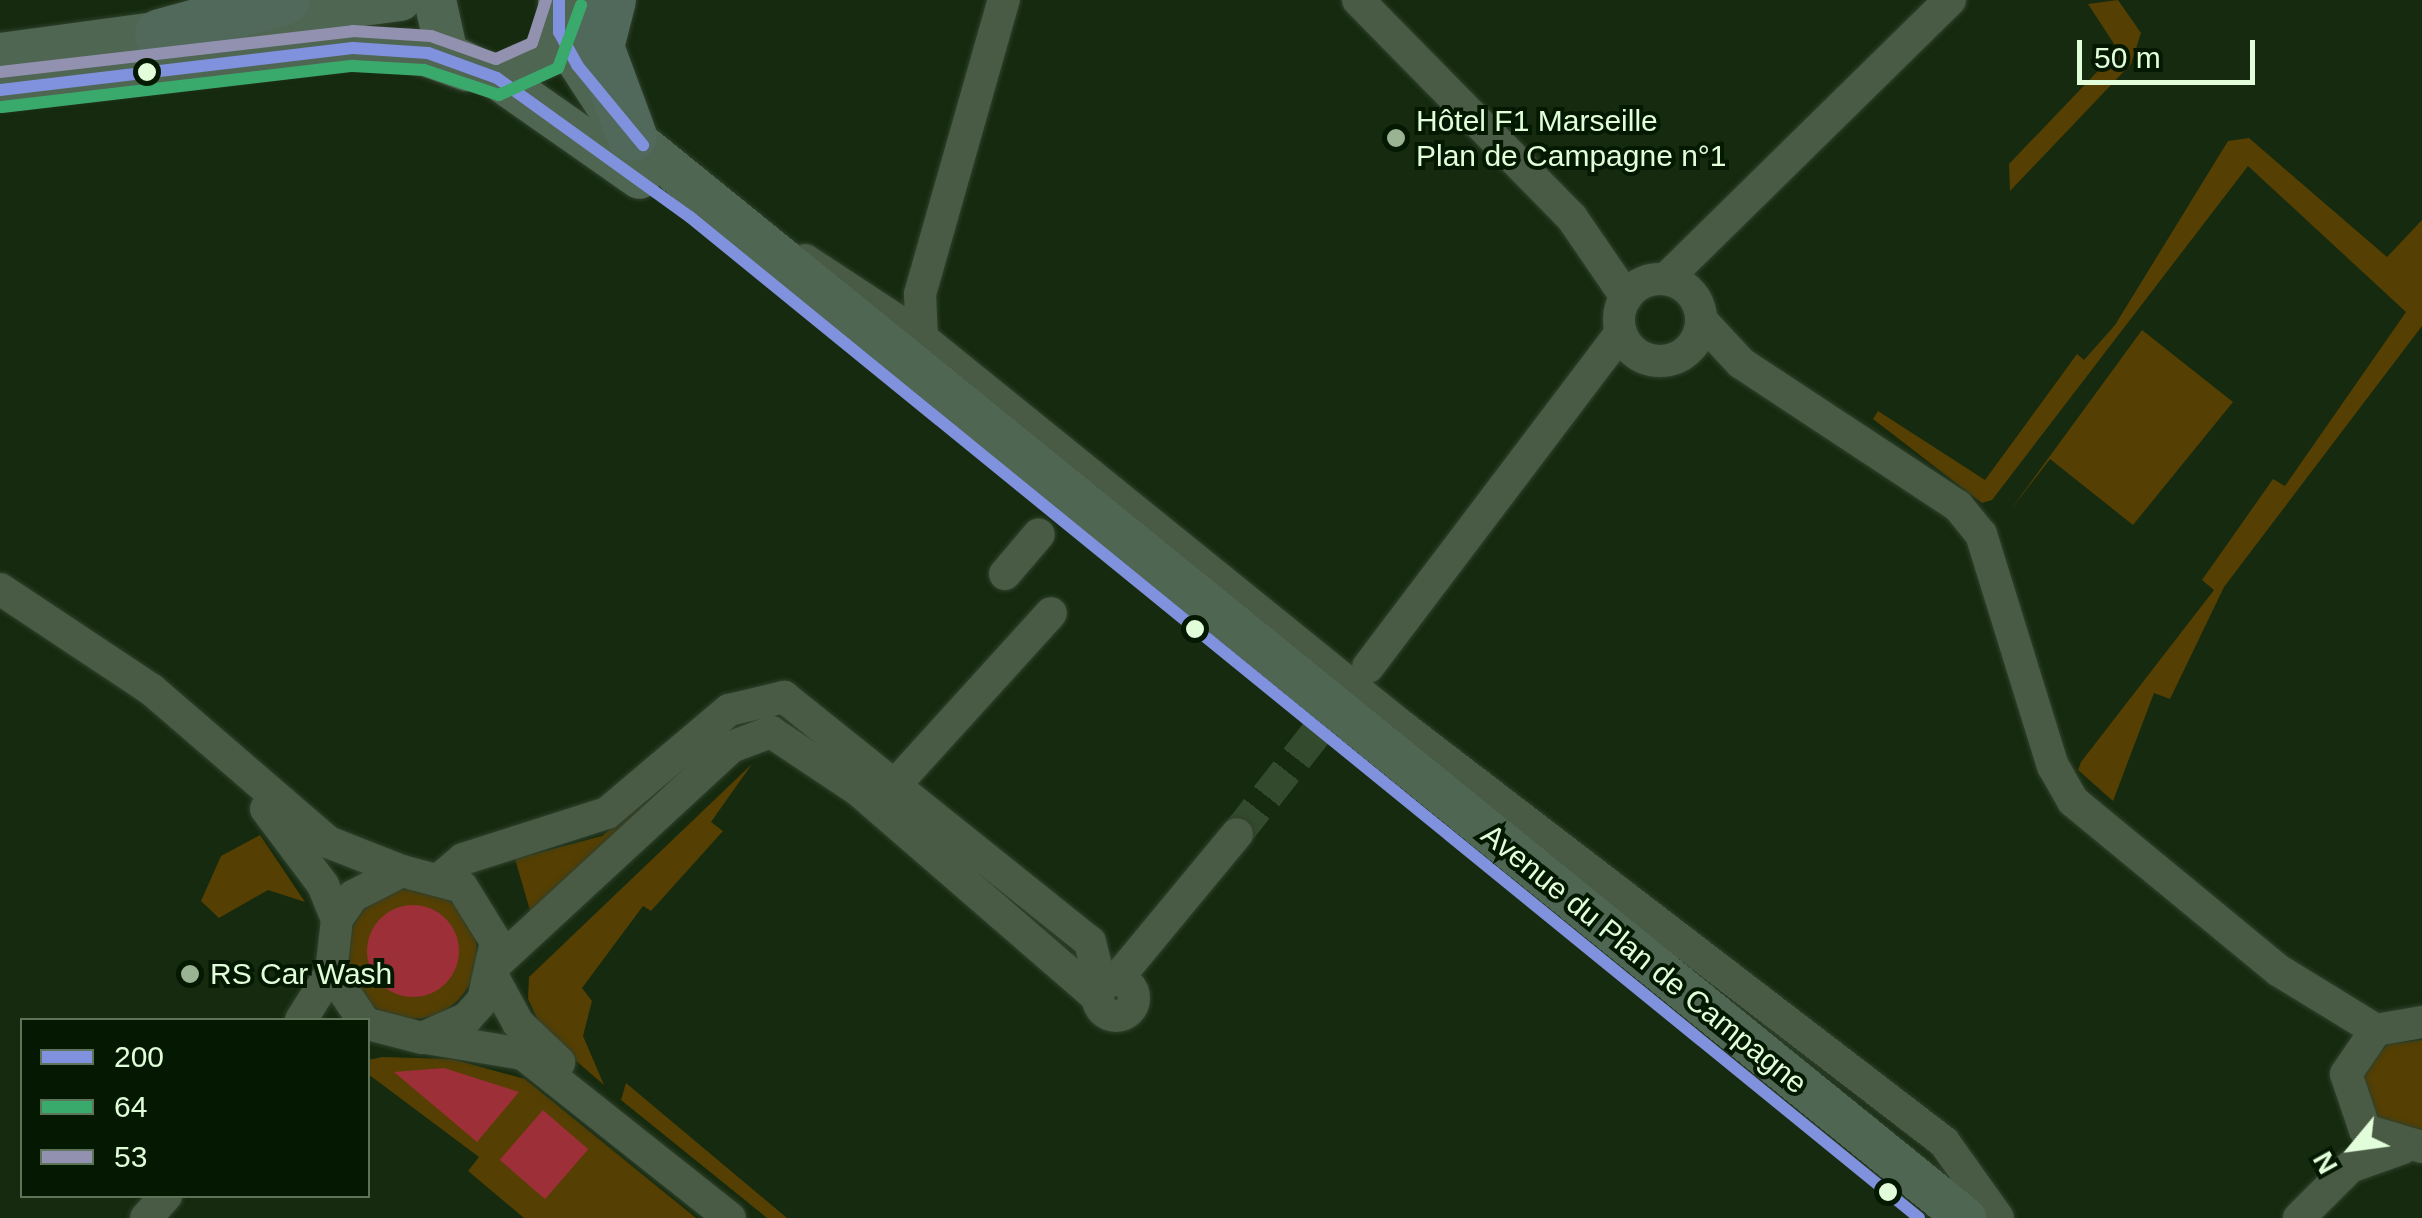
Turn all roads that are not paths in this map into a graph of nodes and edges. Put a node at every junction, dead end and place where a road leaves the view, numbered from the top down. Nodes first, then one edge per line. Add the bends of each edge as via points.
1 (284, 0) edge
2 (400, 0) edge
3 (435, 0) edge
4 (611, 0) edge
5 (1004, 0) edge
6 (1358, 0) edge
7 (1950, 0) edge
8 (561, 10) edge
9 (160, 34) junction
10 (0, 54) edge
11 (482, 74) junction
12 (0, 90) edge
13 (632, 136) junction
14 (1754, 199) junction
15 (748, 233) junction
16 (934, 254) junction
17 (1646, 286) junction
18 (864, 294) junction
19 (1699, 310) junction
20 (1621, 333) junction
21 (922, 338) junction
22 (1686, 353) junction
23 (1651, 360) junction
24 (1741, 363) junction
25 (1576, 402) junction
26 (1039, 534) dead end
27 (1005, 574) dead end
28 (0, 588) edge
29 (0, 607) edge
30 (1051, 613) dead end
31 (1368, 667) tunnel mouth
32 (895, 785) junction
33 (1237, 834) tunnel mouth
34 (402, 871) junction
35 (442, 876) junction
36 (337, 919) junction
37 (494, 971) junction
38 (331, 972) junction
39 (1117, 982) junction
40 (2304, 988) junction
41 (302, 1018) edge
42 (2422, 1022) edge
43 (2376, 1030) junction
44 (383, 1033) edge
45 (2353, 1055) junction
46 (2352, 1114) junction
47 (2412, 1148) edge
48 (2328, 1183) junction
49 (164, 1198) edge
50 (146, 1218) edge
51 (730, 1218) edge
52 (746, 1218) edge
53 (1918, 1218) edge
54 (1966, 1218) edge
55 (1998, 1218) edge
56 (2300, 1218) edge

1 - 9 highway
2 - 9 main road
3 - 11 main road via 436,32
4 - 13 highway via 598,47
5 - 16 street
6 - 17 street
7 - 14 street
8 - 11 main road via 524,72
8 - 13 main road, Avenue du Plan de Campagne
9 - 10 main road
11 - 12 main road via 411,50 353,48
11 - 53 main road, Avenue du Plan de Campagne via 690,217
13 - 15 main road, Avenue du Plan de Campagne
14 - 17 street
14 - 19 street via 1706,264
15 - 18 street
15 - 54 main road, Avenue du Plan de Campagne
16 - 18 street
16 - 21 street via 920,294
17 - 19 street
17 - 20 street
18 - 21 street
19 - 22 street
19 - 24 street
20 - 23 street
20 - 25 street
21 - 55 street via 1399,724 1944,1142
22 - 23 street
22 - 24 street
23 - 25 street via 1616,370
24 - 40 street via 1958,506 1993,553 2060,785
25 - 31 street
26 - 27 street
28 - 34 street via 152,690 328,842
29 - 36 street via 147,706 252,796 288,834
30 - 32 street
32 - 35 street via 801,706 765,695 706,728 607,813 463,859
32 - 39 street via 1090,942
33 - 39 street
34 - 35 street
34 - 36 street via 353,896
35 - 37 street via 478,902
36 - 38 street
37 - 39 street via 731,747 771,732
37 - 44 street via 467,1018
37 - 52 street via 518,1023
38 - 41 street
38 - 44 street
40 - 43 street
40 - 45 street
42 - 43 street
43 - 45 street
44 - 51 street via 523,1054
45 - 46 street
46 - 47 street
46 - 48 street
47 - 48 street
48 - 56 street
49 - 50 street

